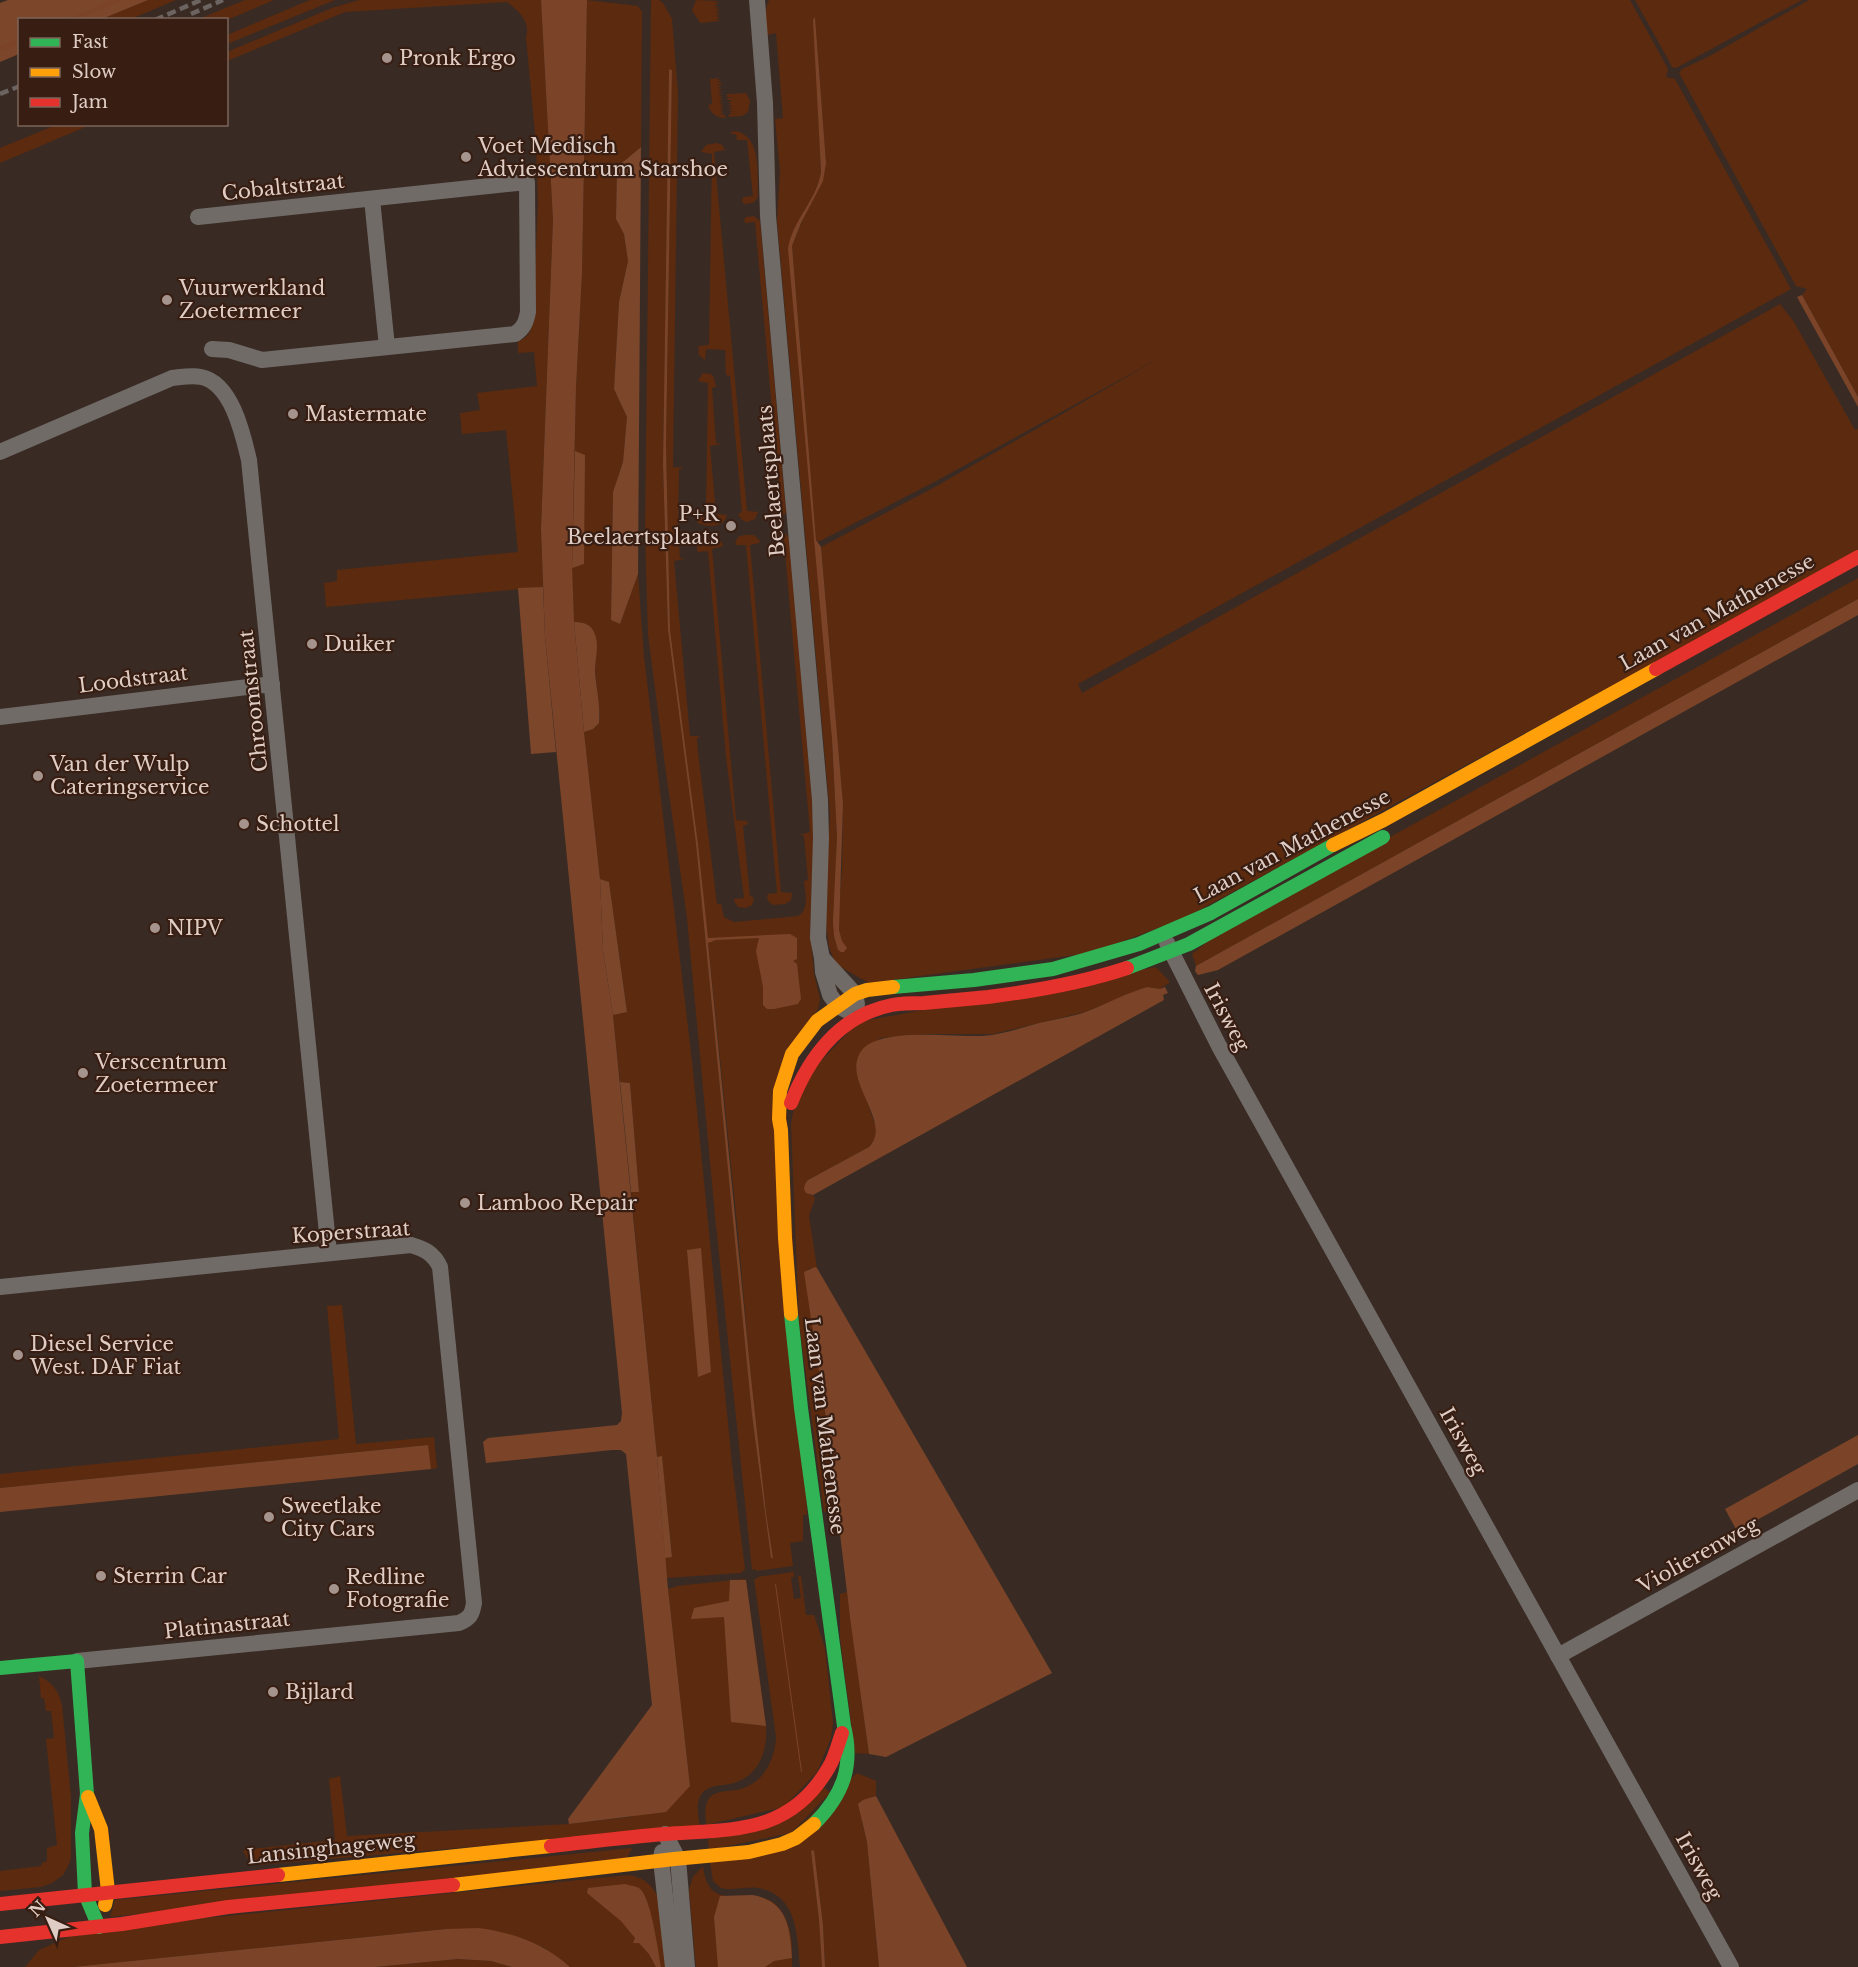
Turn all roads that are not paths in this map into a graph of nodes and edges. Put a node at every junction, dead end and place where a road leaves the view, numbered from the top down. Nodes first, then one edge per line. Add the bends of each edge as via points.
1 (757, 0) edge
2 (372, 199) junction
3 (198, 217) dead end
4 (387, 347) junction
5 (212, 349) dead end
6 (0, 452) edge
7 (1858, 556) edge
8 (272, 684) junction
9 (0, 717) edge
10 (1398, 828) dead end
11 (1163, 934) junction
12 (1170, 952) junction
13 (822, 958) junction
14 (855, 994) junction
15 (838, 1006) junction
16 (858, 1016) junction
17 (781, 1130) junction
18 (329, 1253) junction
19 (0, 1287) edge
20 (1858, 1490) edge
21 (459, 1623) joint
22 (1558, 1656) junction
23 (77, 1660) junction
24 (0, 1668) edge
25 (844, 1726) junction
26 (87, 1794) junction
27 (665, 1834) junction
28 (678, 1859) junction
29 (661, 1860) junction
30 (108, 1891) junction
31 (85, 1894) junction
32 (0, 1904) edge
33 (99, 1927) junction
34 (0, 1937) edge
35 (673, 1967) edge
36 (687, 1967) edge
37 (1731, 1967) edge

1 - 13 street, Beelaertsplaats via 766,108 768,216 821,806 817,926
2 - 3 street, Cobaltstraat
2 - 4 street, Cobaltstraat
2 - 4 street, Cobaltstraat via 527,182 528,312 522,329 515,334
4 - 5 street, Cobaltstraat via 262,360
6 - 8 street, Chroomstraat via 172,378 203,377 216,385 236,415 249,460
7 - 11 street, Laan van Mathenesse via 1384,820 1211,913
8 - 9 street, Loodstraat
8 - 18 street, Chroomstraat
10 - 12 street, Laan van Mathenesse
11 - 12 street, Irisweg
11 - 14 street, Laan van Mathenesse via 1053,969
12 - 16 street, Laan van Mathenesse via 1056,986 892,1005
12 - 22 street, Irisweg
13 - 14 street
13 - 15 street, Beelaertsplaats via 826,984
14 - 15 street, Laan van Mathenesse
14 - 16 street
15 - 16 street
15 - 17 street, Laan van Mathenesse via 817,1021 792,1054 780,1091
16 - 17 street, Laan van Mathenesse via 838,1029 806,1066
17 - 25 street, Laan van Mathenesse via 790,1303
18 - 19 street, Koperstraat
18 - 21 street, Koperstraat via 411,1245 428,1251 441,1267 474,1603 472,1614
20 - 22 street, Violierenweg
21 - 23 street, Platinastraat
22 - 37 street, Irisweg
23 - 24 street, Platinastraat
23 - 26 street
25 - 27 street, Laan van Mathenesse via 830,1767 806,1800 783,1816 761,1825
25 - 28 street, Laan van Mathenesse via 849,1751 846,1773 824,1815 809,1828 796,1838 760,1851
26 - 30 street via 100,1829
26 - 31 street via 82,1833
27 - 28 street
27 - 29 street
27 - 30 street, Lansinghageweg
28 - 29 street, Laan van Mathenesse
28 - 36 street
29 - 33 street via 228,1907
29 - 35 street
30 - 31 street, Lansinghageweg
30 - 33 street
31 - 32 street, Lansinghageweg
31 - 33 street
33 - 34 street

